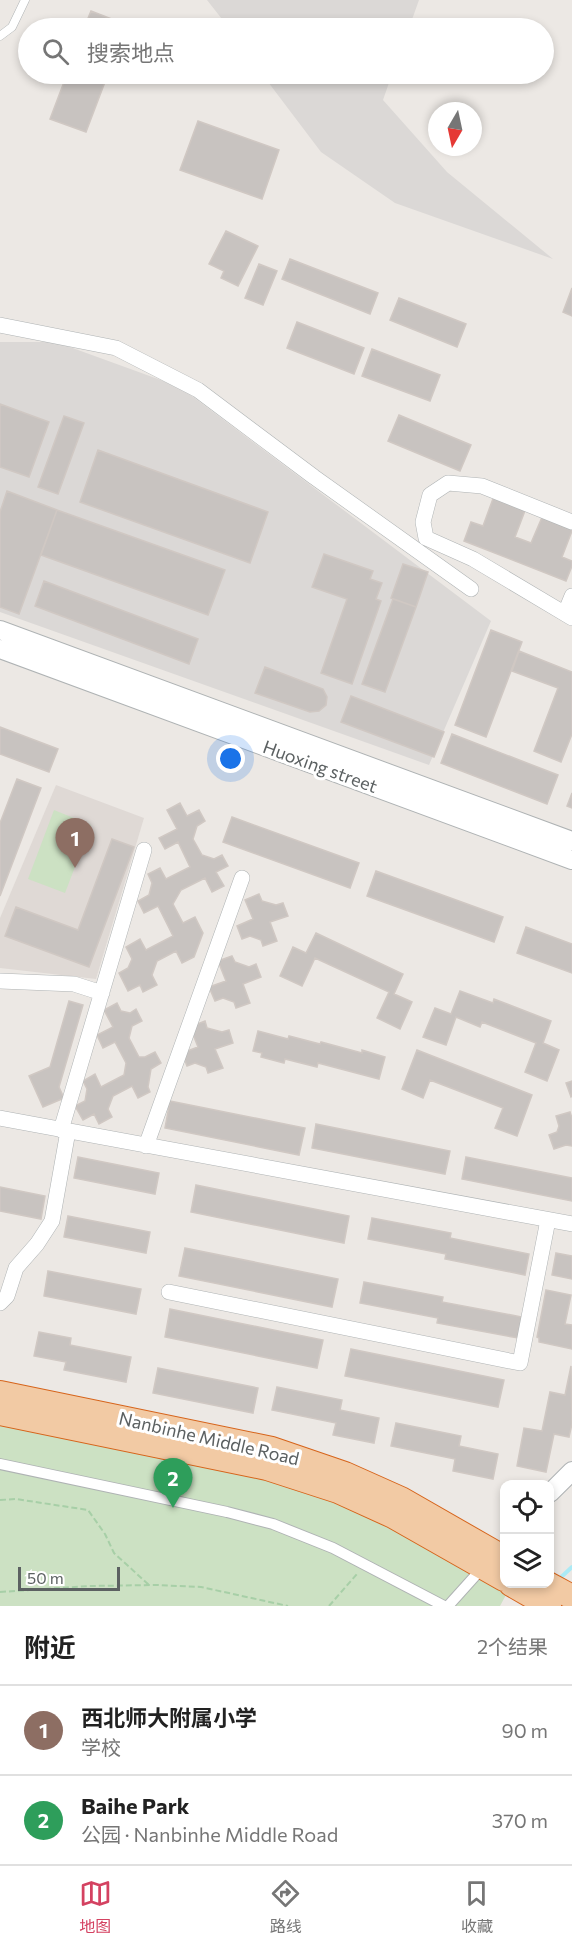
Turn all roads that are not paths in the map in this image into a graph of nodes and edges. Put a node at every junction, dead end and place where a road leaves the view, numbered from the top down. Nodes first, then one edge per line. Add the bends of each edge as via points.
1 (25, 0) edge
2 (0, 36) edge
3 (0, 325) edge
4 (572, 522) edge
5 (471, 589) dead end
6 (572, 596) edge
7 (568, 616) edge
8 (0, 630) edge
9 (0, 649) edge
10 (572, 841) edge
11 (144, 850) dead end
12 (572, 860) edge
13 (242, 878) dead end
14 (0, 981) edge
15 (102, 993) junction
16 (0, 1118) edge
17 (64, 1131) junction
18 (146, 1146) junction
19 (548, 1220) junction
20 (572, 1224) edge
21 (169, 1292) dead end
22 (0, 1303) edge
23 (0, 1393) edge
24 (0, 1413) edge
25 (0, 1464) edge
26 (572, 1471) edge
27 (554, 1487) edge
28 (497, 1554) edge
29 (554, 1587) edge
30 (519, 1588) edge
31 (572, 1597) edge
32 (446, 1606) edge
33 (549, 1606) edge

1 - 2 lane via 12,27
3 - 5 street via 116,348 198,390
4 - 7 street via 482,486 448,483 430,495 423,522 426,538 473,560
6 - 7 street
8 - 10 street, Huoxing street
9 - 12 street, Huoxing street
11 - 15 street
13 - 18 street
14 - 15 street via 74,984
15 - 17 street
16 - 17 street
17 - 18 street
17 - 22 street via 52,1221 15,1268 7,1296
18 - 19 street
19 - 20 street
19 - 21 street via 520,1363
23 - 28 highway, Nanbinhe Middle Road via 272,1449 345,1474 401,1499
24 - 28 highway, Nanbinhe Middle Road via 267,1468 338,1491
25 - 32 street via 264,1522 333,1548
26 - 27 street
28 - 32 street
29 - 31 highway
30 - 33 highway, Nanbinhe Middle Road

